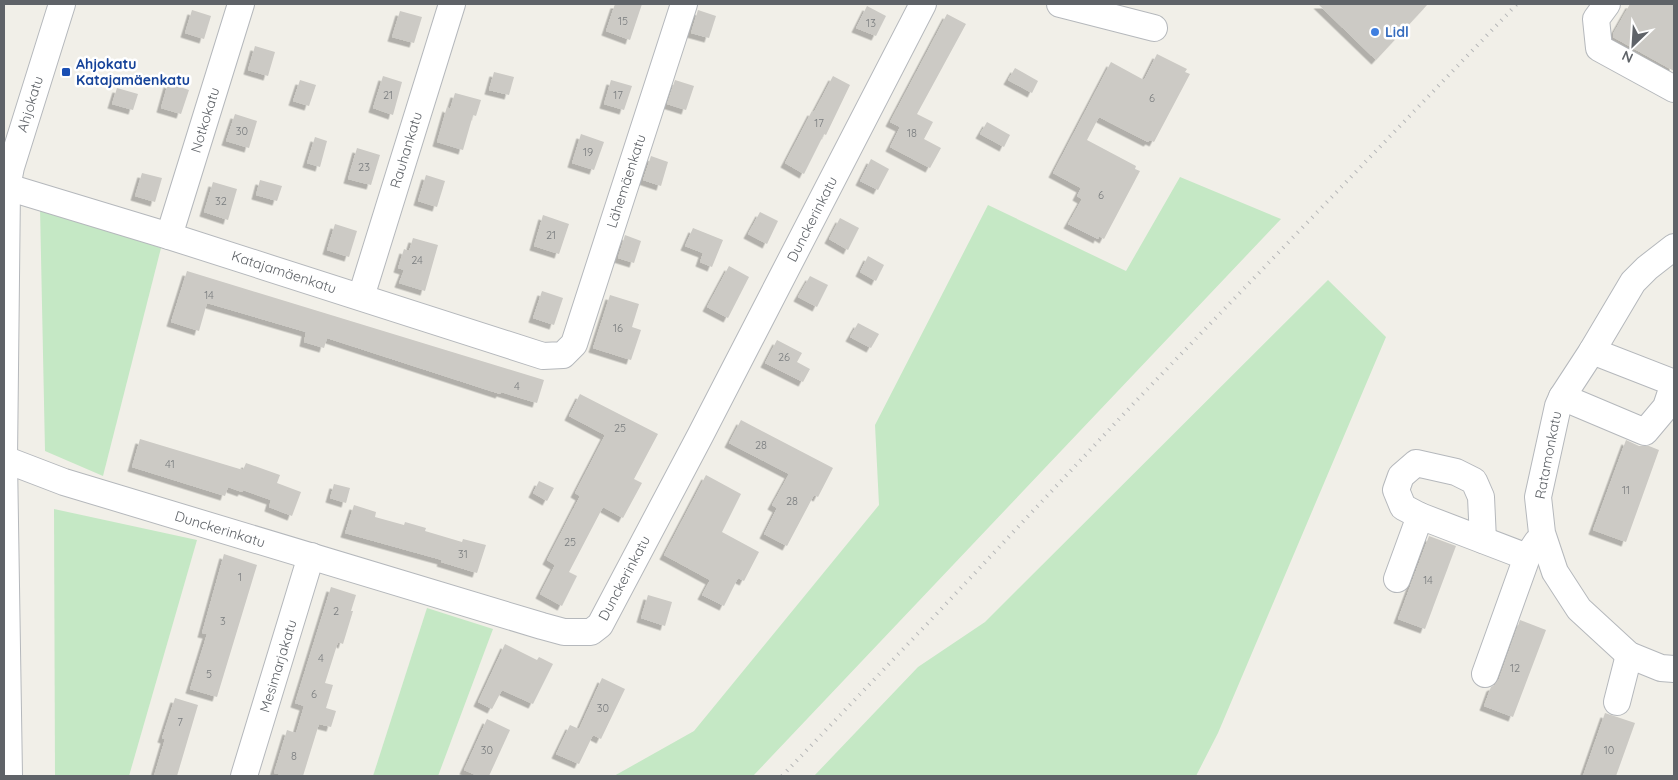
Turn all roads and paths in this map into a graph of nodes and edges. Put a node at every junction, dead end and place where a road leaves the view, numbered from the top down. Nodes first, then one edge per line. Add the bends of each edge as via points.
1 (62, 4) edge
2 (241, 4) edge
3 (452, 4) edge
4 (684, 4) edge
5 (923, 4) edge
6 (1060, 4) edge
7 (1607, 4) edge
8 (1154, 28) dead end
9 (1674, 89) edge
10 (5, 187) edge
11 (169, 236) junction
12 (1674, 247) edge
13 (361, 297) junction
14 (1592, 352) junction
15 (563, 355) joint
16 (1562, 397) junction
17 (4, 458) edge
18 (1420, 516) junction
19 (1542, 533) junction
20 (1483, 540) junction
21 (311, 556) junction
22 (1528, 557) junction
23 (1397, 579) dead end
24 (1629, 655) junction
25 (1674, 669) edge
26 (1485, 674) dead end
27 (1617, 702) dead end
28 (8, 776) edge
29 (244, 776) edge

1 - 10 street, Ahjokatu
2 - 11 street, Notkokatu
3 - 13 street, Rauhankatu
4 - 15 street, Lähemäenkatu via 574,344
5 - 21 street, Dunckerinkatu via 600,625 591,632 564,632
6 - 8 street
7 - 9 street via 1596,19 1599,48
10 - 11 street, Katajamäenkatu
10 - 17 street, Ahjokatu
11 - 13 street, Katajamäenkatu
12 - 14 street, Ratamonkatu via 1633,282
13 - 15 street, Katajamäenkatu via 543,356
14 - 16 street, Ratamonkatu
14 - 16 street via 1674,383 1666,407 1645,432
16 - 19 street, Ratamonkatu via 1538,497
17 - 21 street, Dunckerinkatu via 64,482
17 - 28 street, Ahjokatu
18 - 20 street
18 - 20 street via 1403,507 1396,490 1401,476 1416,463 1456,472 1474,480 1481,497
18 - 23 street
19 - 22 street
19 - 24 street, Ratamonkatu via 1555,572 1579,609
20 - 22 street
21 - 29 street, Mesimarjakatu
22 - 26 street
24 - 25 street, Ratamonkatu via 1661,668
24 - 27 street

